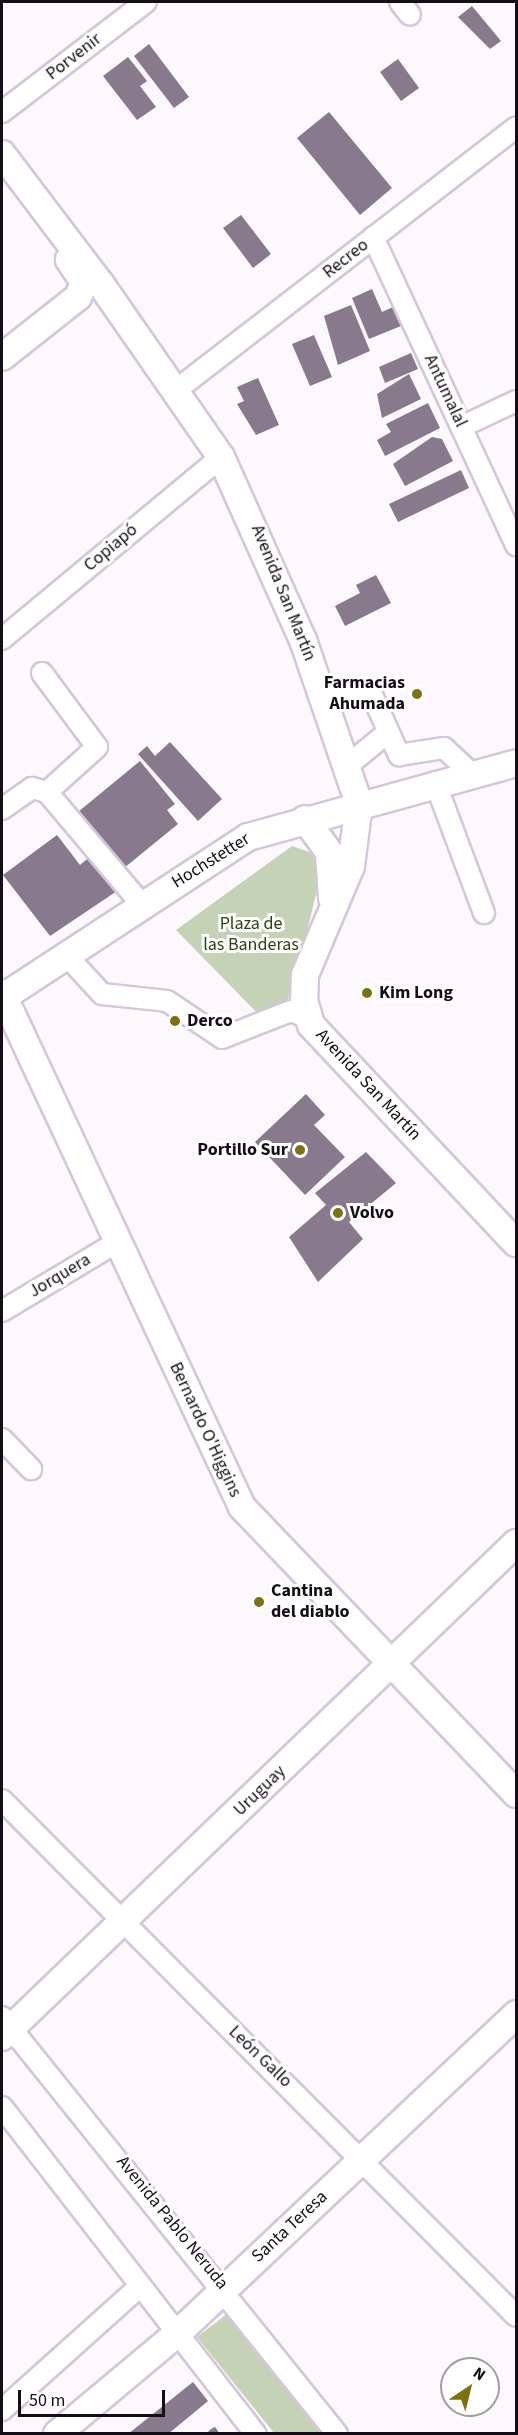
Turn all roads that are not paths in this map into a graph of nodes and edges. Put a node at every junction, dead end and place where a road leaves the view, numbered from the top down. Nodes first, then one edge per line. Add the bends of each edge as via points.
1 (146, 2) edge
2 (2, 112) edge
3 (516, 127) edge
4 (2, 154) edge
5 (2, 177) edge
6 (374, 237) junction
7 (78, 297) junction
8 (118, 315) junction
9 (2, 357) edge
10 (175, 391) junction
11 (516, 401) edge
12 (462, 427) junction
13 (221, 457) junction
14 (516, 545) edge
15 (2, 639) edge
16 (42, 674) dead end
17 (321, 692) junction
18 (387, 733) junction
19 (436, 750) junction
20 (516, 764) edge
21 (347, 766) junction
22 (472, 774) junction
23 (432, 783) junction
24 (47, 792) junction
25 (360, 804) junction
26 (2, 809) edge
27 (305, 819) junction
28 (332, 904) junction
29 (142, 905) junction
30 (484, 913) dead end
31 (66, 955) junction
32 (2, 996) edge
33 (308, 1018) junction
34 (119, 1241) junction
35 (516, 1243) edge
36 (2, 1311) edge
37 (2, 1439) edge
38 (31, 1469) dead end
39 (516, 1543) edge
40 (389, 1663) junction
41 (516, 1794) edge
42 (2, 1800) edge
43 (123, 1924) junction
44 (516, 2014) edge
45 (4, 2027) edge
46 (2, 2107) edge
47 (363, 2157) junction
48 (140, 2286) junction
49 (225, 2288) junction
50 (516, 2316) edge
51 (178, 2333) junction
52 (2, 2410) edge
53 (63, 2431) edge
54 (256, 2433) edge
55 (337, 2433) edge

1 - 2 street, Porvenir
3 - 6 street, Recreo
4 - 8 main road, Avenida San Martín via 100,283
5 - 7 main road via 79,273 84,282
6 - 10 street, Recreo
6 - 12 street, Antumalal
7 - 8 main road, Avenida San Martín via 103,302
7 - 9 main road
8 - 10 main road, Avenida San Martín
10 - 13 main road, Avenida San Martín
11 - 12 street
12 - 14 street, Antumalal
13 - 15 street, Copiapó
13 - 17 main road, Avenida San Martín via 247,506
16 - 24 street via 97,747
17 - 18 street via 373,697
17 - 21 main road, Avenida San Martín
18 - 19 street via 399,755
18 - 21 street
19 - 22 street
19 - 23 street
20 - 22 main road, Hochstetter
21 - 25 main road, Avenida San Martín
22 - 23 main road, Hochstetter
23 - 25 main road, Hochstetter
23 - 30 street
24 - 26 street via 32,788
24 - 29 street
25 - 27 main road, Hochstetter
25 - 28 main road, Avenida San Martín via 351,866
27 - 28 main road via 329,852
27 - 29 main road, Hochstetter via 237,842
28 - 33 main road, Avenida San Martín via 305,975
29 - 31 main road, Hochstetter
31 - 32 main road, Hochstetter
31 - 33 street via 102,994 167,1001 222,1038 291,1011
32 - 34 main road, Bernardo O'Higgins
33 - 35 main road, Avenida San Martín
34 - 36 street, Jorquera
34 - 40 main road, Bernardo O'Higgins via 242,1507
37 - 38 street
39 - 40 main road, Uruguay
40 - 41 main road, Bernardo O'Higgins
40 - 43 main road, Uruguay
42 - 43 street, León Gallo
43 - 45 main road, Uruguay
43 - 47 street, León Gallo
44 - 47 main road, Santa Teresa
45 - 49 street, Avenida Pablo Neruda
46 - 48 street
47 - 49 main road, Santa Teresa
47 - 50 street, León Gallo
48 - 51 street
48 - 52 street
49 - 51 main road, Santa Teresa
49 - 55 street, Avenida Pablo Neruda
51 - 53 main road, Santa Teresa
51 - 54 street

